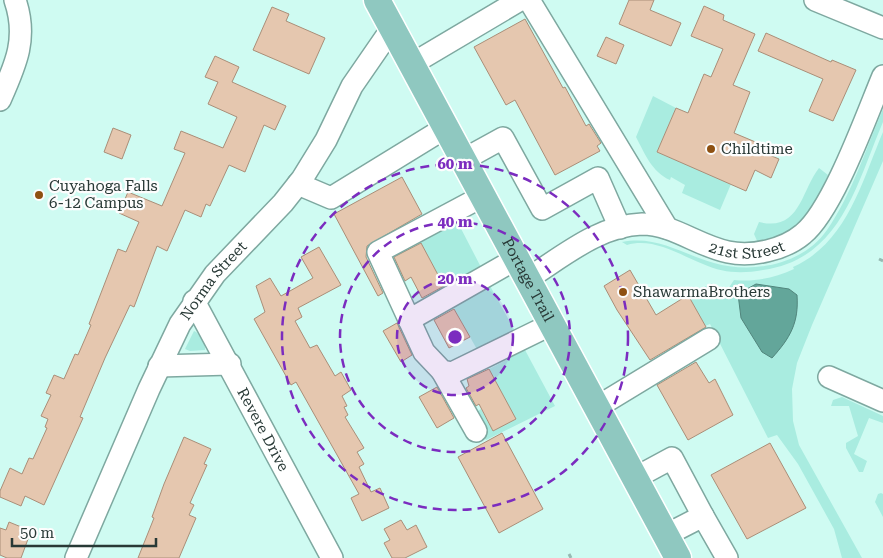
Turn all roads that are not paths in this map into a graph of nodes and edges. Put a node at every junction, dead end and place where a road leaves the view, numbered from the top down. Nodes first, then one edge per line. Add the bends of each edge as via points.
1 (15, 0) edge
2 (378, 0) edge
3 (520, 0) edge
4 (529, 0) edge
5 (815, 0) edge
6 (392, 28) junction
7 (883, 28) edge
8 (412, 64) junction
9 (883, 76) edge
10 (1, 94) edge
11 (445, 128) junction
12 (463, 160) junction
13 (298, 184) junction
14 (483, 196) junction
15 (620, 228) junction
16 (667, 228) junction
17 (522, 269) junction
18 (194, 301) junction
19 (409, 320) junction
20 (552, 324) junction
21 (709, 339) dead end
22 (230, 364) junction
23 (159, 366) junction
24 (442, 371) junction
25 (830, 377) dead end
26 (883, 401) edge
27 (597, 407) junction
28 (476, 431) dead end
29 (635, 478) junction
30 (704, 516) junction
31 (666, 535) junction
32 (76, 558) edge
33 (332, 558) edge
34 (678, 558) edge
35 (726, 558) edge

1 - 10 street via 22,19 21,45
2 - 6 main road, Portage Trail
3 - 8 street
4 - 16 street
5 - 7 street
6 - 8 main road, Portage Trail
6 - 13 street, Norma Street via 352,86 326,140
8 - 11 main road, Portage Trail
9 - 16 street, 21st Street via 824,210 803,234 778,247 743,254 720,250
11 - 12 main road, Portage Trail
11 - 13 street via 331,198
12 - 14 main road, Portage Trail
12 - 15 street via 503,138 542,209 598,178
13 - 18 street, Norma Street
14 - 17 main road, Portage Trail
14 - 19 street via 378,252
15 - 16 street, 21st Street via 641,224
15 - 17 street, 21st Street
17 - 19 street, 21st Street
17 - 20 main road, Portage Trail
18 - 22 street, Revere Drive
18 - 23 street, Norma Street
19 - 24 street via 424,352
20 - 24 street via 452,374
20 - 27 main road, Portage Trail
21 - 27 street
22 - 23 street
22 - 33 street, Revere Drive
23 - 32 street, Norma Street
24 - 28 street
25 - 26 street
27 - 29 main road, Portage Trail
29 - 30 street via 672,458
29 - 31 main road, Portage Trail
30 - 31 street
30 - 35 street
31 - 34 main road, Portage Trail

